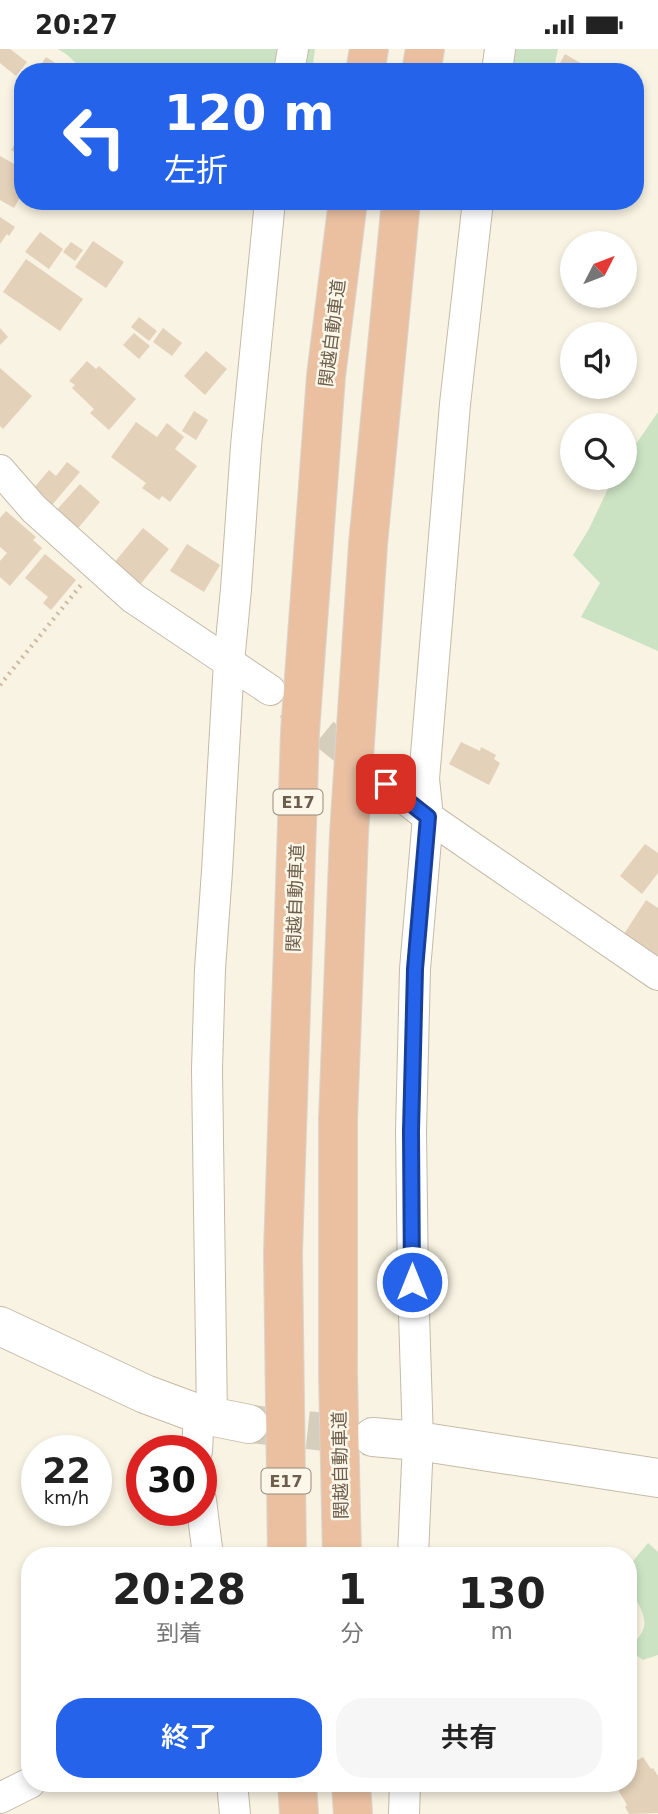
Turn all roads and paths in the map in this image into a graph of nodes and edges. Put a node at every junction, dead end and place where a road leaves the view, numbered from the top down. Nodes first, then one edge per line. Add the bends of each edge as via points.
1 (269, 210) edge
2 (347, 210) edge
3 (400, 210) edge
4 (477, 210) edge
5 (0, 470) edge
6 (96, 565) junction
7 (229, 662) junction
8 (0, 685) edge
9 (270, 690) tunnel mouth
10 (386, 784) tunnel mouth
11 (428, 817) junction
12 (658, 975) edge
13 (0, 1326) edge
14 (214, 1427) edge
15 (373, 1437) tunnel mouth
16 (418, 1441) junction
17 (658, 1478) edge
18 (204, 1526) edge
19 (207, 1547) edge
20 (287, 1547) edge
21 (342, 1547) edge
22 (414, 1547) edge
23 (21, 1788) edge
24 (233, 1792) edge
25 (298, 1792) edge
26 (352, 1792) edge
27 (405, 1792) edge
28 (0, 1798) edge
29 (235, 1814) edge
30 (299, 1814) edge
31 (353, 1814) edge
32 (404, 1814) edge

1 - 7 street
2 - 20 highway, 関越自動車道 / E17 via 326,376 300,732 283,1253
3 - 21 highway, 関越自動車道 via 368,544 349,834 338,1120
4 - 11 street via 455,404 424,779
5 - 6 street via 34,509
6 - 7 street via 133,598
6 - 8 path
7 - 9 street
7 - 14 street via 207,1069
10 - 11 street
11 - 12 street
11 - 16 street via 415,969 411,1131
13 - 14 street
15 - 16 street
16 - 17 street
16 - 22 street
18 - 19 street
23 - 28 street
24 - 29 street
25 - 30 highway
26 - 31 highway
27 - 32 street

